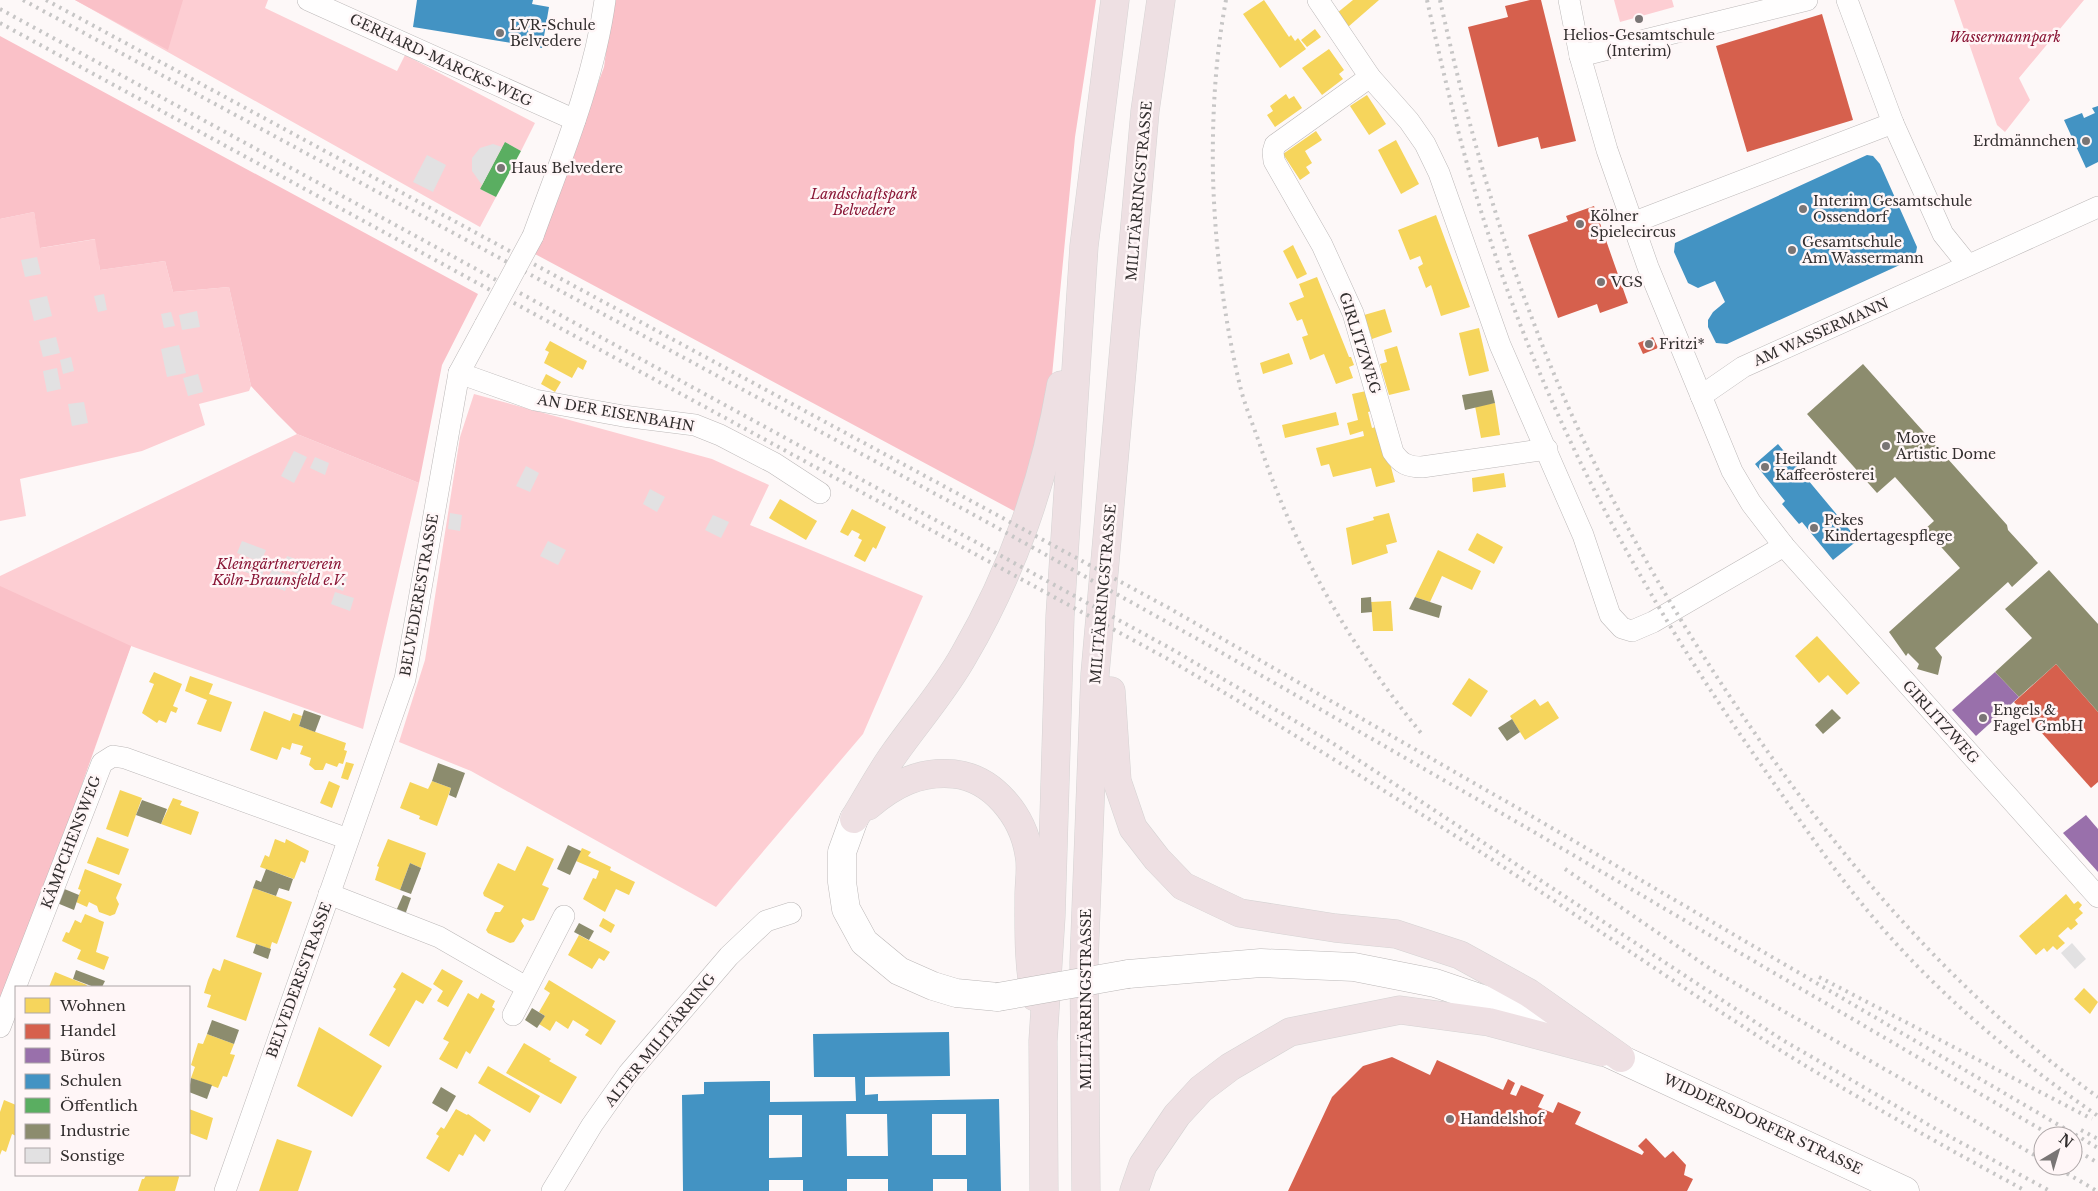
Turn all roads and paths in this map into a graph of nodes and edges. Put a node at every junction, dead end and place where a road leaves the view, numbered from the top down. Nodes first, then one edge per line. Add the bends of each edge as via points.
1 (308, 0) edge
2 (605, 0) edge
3 (1115, 0) edge
4 (1161, 0) edge
5 (1318, 0) edge
6 (1570, 0) edge
7 (1807, 0) edge
8 (1847, 0) edge
9 (1580, 56) junction
10 (1370, 77) junction
11 (575, 120) junction
12 (1893, 123) junction
13 (2098, 207) edge
14 (1632, 223) junction
15 (1084, 246) junction
16 (1968, 265) junction
17 (459, 373) junction
18 (1701, 396) junction
19 (1547, 449) junction
20 (820, 493) dead end
21 (1110, 522) junction
22 (1784, 546) junction
23 (854, 819) junction
24 (348, 839) junction
25 (329, 894) junction
26 (2098, 897) edge
27 (791, 913) dead end
28 (564, 916) dead end
29 (16, 986) edge
30 (526, 987) junction
31 (15, 988) edge
32 (512, 1015) dead end
33 (0, 1027) edge
34 (1043, 1041) junction
35 (1622, 1058) junction
36 (225, 1191) edge
37 (552, 1191) edge
38 (1044, 1191) edge
39 (1086, 1191) edge
40 (1134, 1191) edge
41 (1905, 1191) edge

1 - 11 street, GERHARD-MARCKS-WEG
2 - 11 street, BELVEDERESTRASSE
3 - 15 highway
4 - 21 highway, MILITÄRRINGSTRASSE via 1145,111
5 - 10 street
6 - 9 street
7 - 9 street
8 - 12 street
9 - 14 street
10 - 19 street via 1425,144 1500,345
10 - 19 street, GIRLITZWEG via 1275,145 1273,152 1274,161 1322,245 1353,313 1393,452 1410,467 1422,467
11 - 17 street, BELVEDERESTRASSE, bridge via 533,236
12 - 14 street
12 - 16 street via 1943,234
13 - 16 street, AM WASSERMANN
14 - 18 street
15 - 23 highway via 1058,402 1035,496 1004,577 964,656 893,755
15 - 34 highway via 1060,616 1051,916
16 - 18 street, AM WASSERMANN via 1743,368
17 - 20 street, AN DER EISENBAHN via 535,400 695,425 774,463
17 - 24 street, BELVEDERESTRASSE via 409,664
18 - 22 street, GIRLITZWEG via 1732,471 1751,503
19 - 22 street via 1583,535 1610,615 1622,628 1632,631 1653,622
21 - 35 highway via 1111,714 1117,781 1134,828 1156,859 1183,886 1240,913 1396,934 1460,955 1529,993
21 - 39 highway, MILITÄRRINGSTRASSE via 1095,674 1084,962
22 - 26 street, GIRLITZWEG
23 - 34 highway via 885,792 918,775 944,773 974,778 999,796 1024,834 1030,855 1029,966
23 - 35 main road, WIDDERSDORFER STRASSE, bridge via 842,852 846,909 864,942 899,971 933,986 956,993 998,997 1128,974 1261,963 1354,967 1435,983 1516,1010
24 - 25 street, BELVEDERESTRASSE
24 - 29 street, KÄMPCHENSWEG via 113,756 102,763
25 - 30 street via 439,937
25 - 36 street, BELVEDERESTRASSE
27 - 37 street, ALTER MILITÄRRING via 766,921 729,956 663,1032 592,1125
28 - 30 street
30 - 32 street
31 - 33 street, KÄMPCHENSWEG
34 - 38 highway
35 - 40 highway via 1489,1022 1400,1010 1290,1032 1230,1067 1201,1090 1177,1115 1143,1165
35 - 41 main road, WIDDERSDORFER STRASSE

